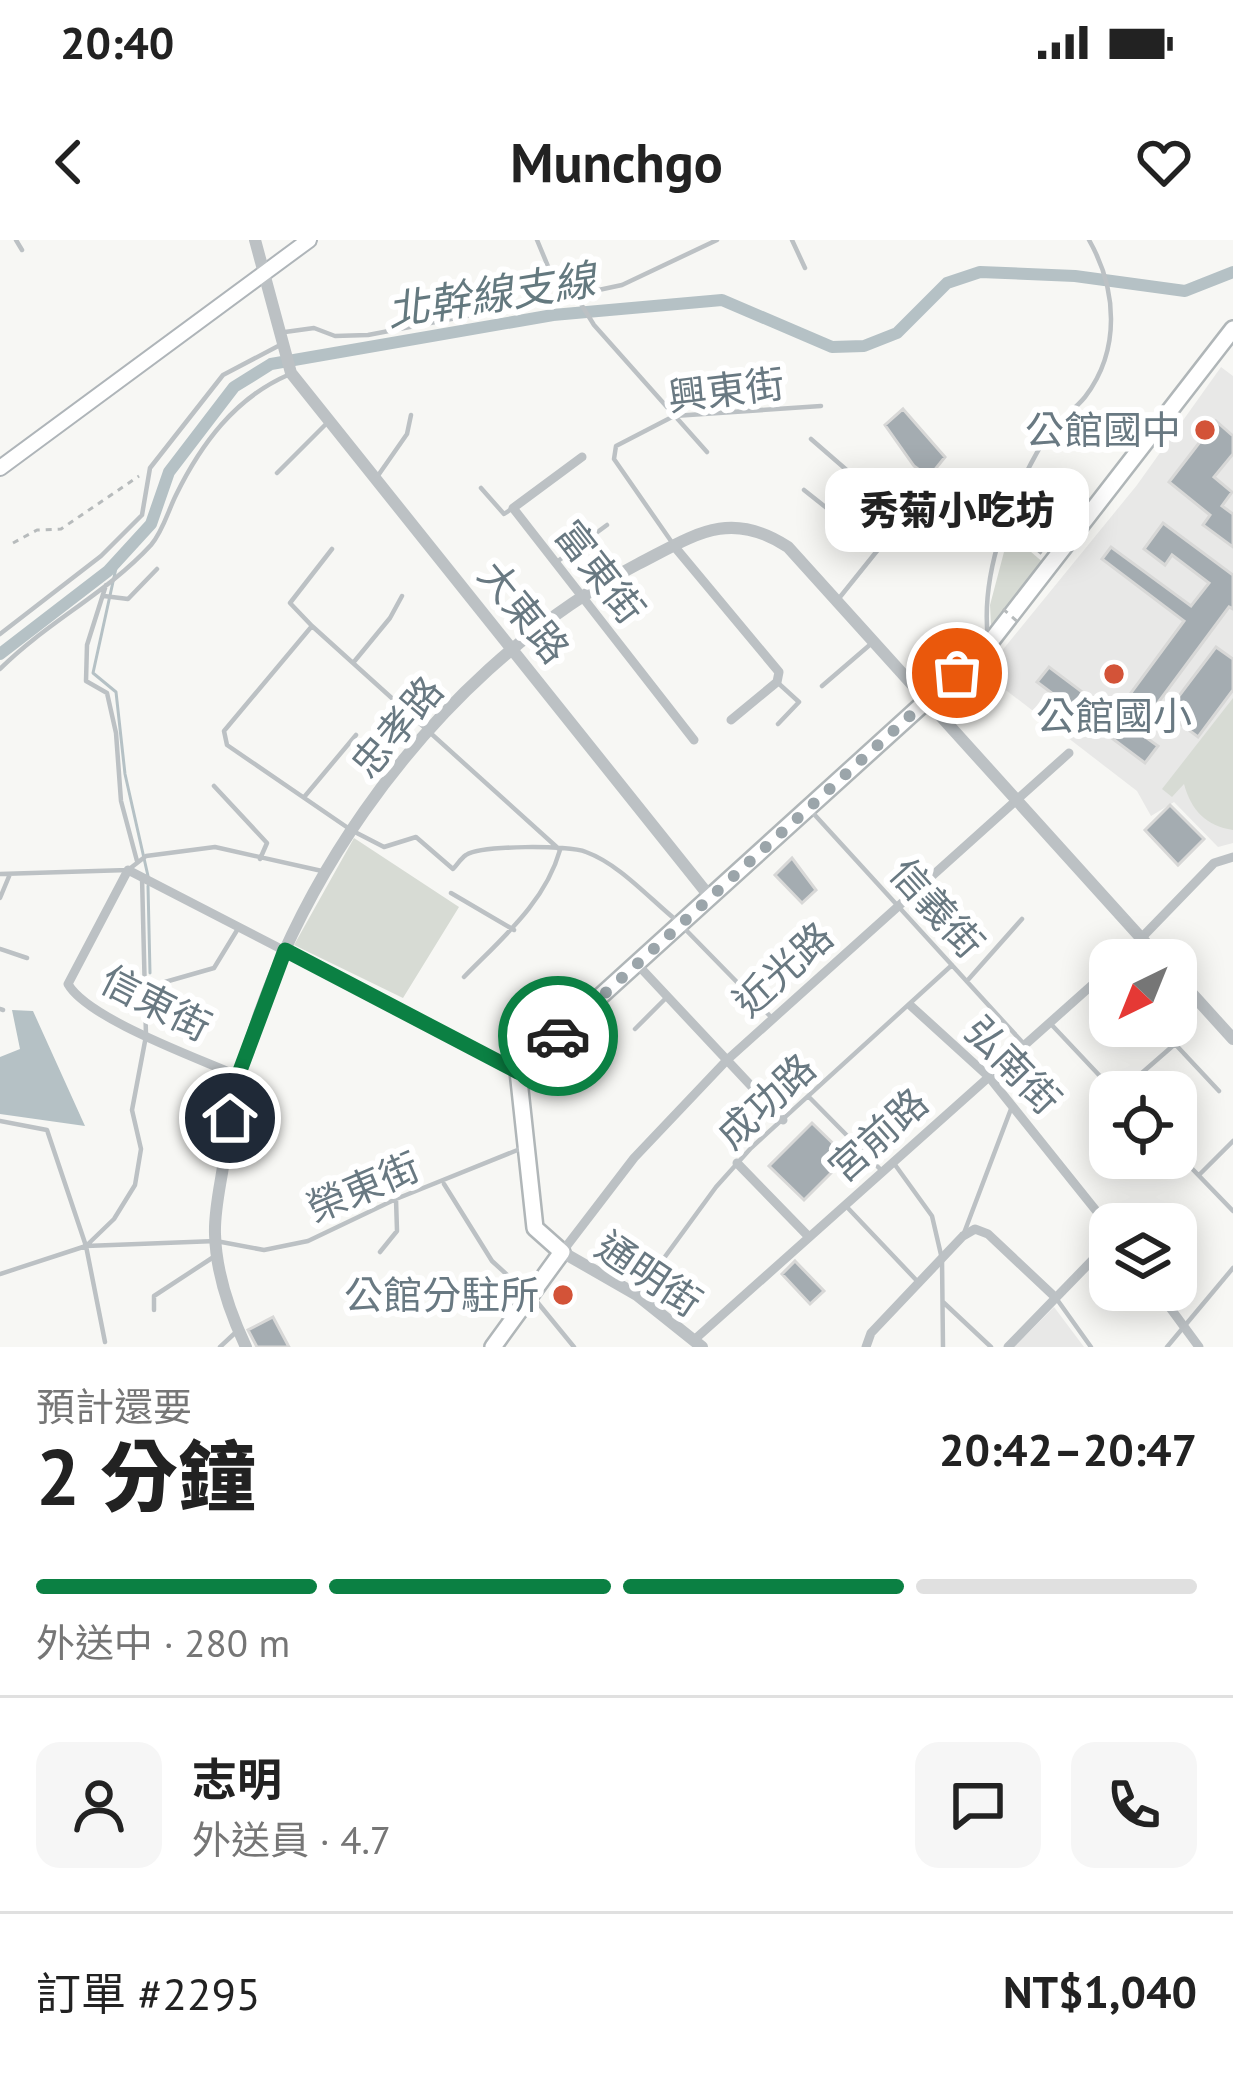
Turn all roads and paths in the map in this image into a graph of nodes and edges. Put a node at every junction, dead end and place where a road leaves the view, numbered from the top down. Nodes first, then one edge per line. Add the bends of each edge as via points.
1 (16, 240) edge
2 (256, 240) edge
3 (309, 240) edge
4 (537, 240) edge
5 (717, 240) edge
6 (792, 240) edge
7 (1089, 240) edge
8 (22, 250) dead end
9 (806, 268) dead end
10 (267, 272) junction
11 (576, 295) junction
12 (561, 298) junction
13 (1233, 329) edge
14 (281, 338) junction
15 (290, 370) junction
16 (821, 406) dead end
17 (411, 415) dead end
18 (674, 416) junction
19 (329, 421) junction
20 (811, 440) dead end
21 (707, 452) dead end
22 (582, 457) dead end
23 (0, 468) edge
24 (150, 468) junction
25 (277, 473) dead end
26 (377, 477) junction
27 (481, 488) dead end
28 (804, 490) dead end
29 (513, 508) junction
30 (1006, 523) junction
31 (607, 525) dead end
32 (14, 543) dead end
33 (674, 546) junction
34 (877, 548) junction
35 (332, 549) dead end
36 (556, 562) junction
37 (1053, 565) junction
38 (158, 569) dead end
39 (106, 585) junction
40 (104, 596) junction
41 (402, 596) dead end
42 (581, 596) junction
43 (836, 601) junction
44 (1003, 609) dead end
45 (1019, 623) dead end
46 (312, 626) junction
47 (0, 634) edge
48 (872, 643) junction
49 (988, 645) junction
50 (513, 646) junction
51 (353, 663) junction
52 (0, 669) edge
53 (777, 682) junction
54 (822, 686) dead end
55 (925, 701) junction
56 (731, 720) dead end
57 (778, 724) dead end
58 (428, 733) junction
59 (356, 735) dead end
60 (694, 740) dead end
61 (1069, 753) dead end
62 (214, 786) dead end
63 (305, 796) junction
64 (1016, 801) junction
65 (810, 808) junction
66 (351, 830) junction
67 (560, 850) junction
68 (1233, 856) edge
69 (260, 860) junction
70 (132, 866) junction
71 (326, 872) junction
72 (0, 874) edge
73 (10, 874) junction
74 (142, 877) junction
75 (452, 893) dead end
76 (0, 898) edge
77 (710, 898) junction
78 (899, 907) junction
79 (1022, 919) dead end
80 (681, 924) junction
81 (239, 927) junction
82 (514, 930) junction
83 (1142, 939) edge
84 (1144, 939) edge
85 (0, 949) edge
86 (285, 950) junction
87 (27, 958) dead end
88 (637, 964) junction
89 (952, 965) junction
90 (464, 977) dead end
91 (967, 981) junction
92 (1089, 987) edge
93 (145, 995) junction
94 (668, 996) junction
95 (1197, 999) edge
96 (911, 1006) junction
97 (772, 1018) junction
98 (1049, 1022) junction
99 (635, 1029) dead end
100 (146, 1036) junction
101 (1233, 1039) edge
102 (1024, 1044) junction
103 (727, 1060) junction
104 (1097, 1071) edge
105 (1142, 1071) edge
106 (518, 1072) junction
107 (238, 1076) junction
108 (989, 1077) junction
109 (1220, 1091) dead end
110 (809, 1096) junction
111 (1013, 1104) junction
112 (783, 1120) junction
113 (0, 1121) edge
114 (1233, 1142) edge
115 (525, 1147) junction
116 (893, 1162) junction
117 (737, 1163) junction
118 (882, 1172) junction
119 (1198, 1174) joint
120 (442, 1182) junction
121 (396, 1199) junction
122 (1090, 1203) edge
123 (845, 1204) junction
124 (1233, 1211) edge
125 (963, 1236) junction
126 (809, 1237) junction
127 (86, 1246) junction
128 (217, 1248) junction
129 (380, 1252) dead end
130 (562, 1252) junction
131 (942, 1259) junction
132 (1089, 1263) edge
133 (1233, 1268) edge
134 (0, 1274) edge
135 (919, 1282) junction
136 (637, 1294) junction
137 (530, 1297) junction
138 (1055, 1298) junction
139 (941, 1301) junction
140 (154, 1310) dead end
141 (1173, 1311) edge
142 (1183, 1324) junction
143 (241, 1341) edge
144 (106, 1342) dead end
145 (694, 1345) edge
146 (220, 1347) edge
147 (493, 1347) edge
148 (574, 1347) edge
149 (866, 1347) edge
150 (943, 1347) edge
151 (992, 1347) edge
152 (1008, 1347) edge
153 (1091, 1347) edge
154 (1166, 1347) edge
155 (1199, 1347) edge

1 - 8 lane
2 - 10 street
3 - 10 main road
4 - 12 lane
5 - 11 lane via 622,285
6 - 9 lane
7 - 30 lane via 1106,269 1109,349 1086,396 1050,431
10 - 14 street
10 - 23 main road
11 - 12 lane
11 - 18 lane
12 - 14 lane via 368,335 314,328
13 - 37 main road
14 - 15 street
14 - 24 lane via 224,375
15 - 19 street, 大東路
15 - 39 lane via 236,405 178,491 156,540
16 - 18 lane, 興東街
17 - 26 lane
18 - 21 lane
18 - 33 lane, 興東街 via 616,446 614,459
19 - 25 lane
19 - 26 street, 大東路
20 - 34 lane via 895,512 898,526
22 - 29 street, 富東街
24 - 32 path via 61,529
24 - 47 lane via 142,515
26 - 50 street, 大東路
27 - 29 lane via 503,514
28 - 34 lane
29 - 36 street, 富東街
30 - 37 path
30 - 49 lane via 984,605
31 - 36 lane
33 - 42 street, 忠孝路
33 - 43 street, 忠孝路 via 726,527 770,535
33 - 53 street, 富東街 via 779,672
34 - 43 lane
35 - 46 lane via 290,603
36 - 42 street, 富東街
37 - 49 main road
38 - 40 lane via 128,599
39 - 40 lane
39 - 52 lane
40 - 70 lane via 87,645 86,681 107,693
41 - 51 lane
42 - 50 street, 忠孝路
42 - 60 street, 富東街
43 - 48 street, 忠孝路
44 - 45 path, bridge
46 - 51 lane
46 - 63 lane via 224,731 227,745
48 - 54 lane
48 - 55 street, 忠孝路
49 - 55 main road
50 - 58 street, 忠孝路
50 - 77 street, 大東路
51 - 58 lane
53 - 56 street
53 - 57 lane via 799,702
55 - 64 street, 忠孝路
55 - 65 main road
58 - 66 street, 忠孝路
58 - 67 lane
59 - 63 lane
61 - 64 street, 近光路
62 - 69 lane via 267,843
63 - 66 lane
64 - 78 street, 近光路
64 - 83 street, 忠孝路
65 - 77 main road
65 - 78 lane, 信義街
66 - 67 lane via 384,847 416,837 454,869 469,853
66 - 71 street, 忠孝路
67 - 80 lane via 585,851
67 - 82 lane
68 - 84 street via 1214,863
69 - 70 lane via 215,848 146,856
69 - 71 lane
70 - 73 lane
70 - 74 street
70 - 100 street, 信東街 via 68,984 76,999
71 - 86 street, 忠孝路
72 - 73 lane
73 - 76 lane
74 - 81 street
74 - 93 lane
75 - 82 lane
77 - 80 main road
78 - 89 lane, 信義街
78 - 97 street, 近光路
79 - 91 lane
80 - 88 main road
80 - 97 lane
81 - 86 street
81 - 93 lane via 214,968
82 - 90 lane
85 - 87 lane
86 - 106 street
86 - 107 street, 忠孝路
88 - 94 street
88 - 106 main road
89 - 91 lane, 信義街
89 - 96 lane, 成功路
91 - 102 lane, 信義街
92 - 98 street, 宮前路
93 - 100 lane
94 - 99 lane
94 - 103 street
95 - 101 street
96 - 108 street, 弘南街
96 - 110 lane, 成功路
97 - 103 street, 近光路
98 - 102 street, 宮前路
98 - 104 lane
100 - 107 street, 信東街
100 - 127 lane via 132,1110 141,1149 135,1185
102 - 108 street, 宮前路
103 - 112 street
103 - 130 street, 近光路 via 634,1158
105 - 109 lane via 1175,1044
106 - 115 main road
107 - 128 street, 忠孝路
108 - 111 street, 弘南街
108 - 116 street, 宮前路
110 - 112 lane, 成功路
110 - 118 lane
111 - 122 street, 弘南街
111 - 125 lane
112 - 117 lane, 成功路
113 - 127 lane via 47,1130
114 - 119 lane
115 - 120 lane, 榮東街
115 - 130 main road via 535,1228
116 - 118 street, 宮前路
116 - 131 lane via 932,1216
117 - 126 street
117 - 136 lane, 成功路
118 - 123 street, 宮前路
119 - 124 lane
120 - 121 lane, 榮東街
120 - 137 lane via 492,1261
121 - 128 lane, 榮東街 via 308,1241
121 - 129 lane via 397,1231
123 - 126 street, 宮前路
123 - 135 lane
125 - 131 street
125 - 138 street via 982,1230
126 - 145 street, 宮前路
127 - 128 lane, 榮東街
127 - 134 lane, 榮東街
127 - 144 lane
128 - 140 lane via 154,1296
128 - 143 street, 忠孝路
130 - 136 street, 通明街
130 - 137 main road
131 - 135 street
131 - 139 lane
132 - 138 street
133 - 142 lane
135 - 149 street
136 - 145 street, 通明街
137 - 147 main road
137 - 148 lane
138 - 152 street
138 - 153 lane
139 - 150 lane
139 - 151 lane
141 - 142 street
142 - 154 lane
142 - 155 street
143 - 146 lane

